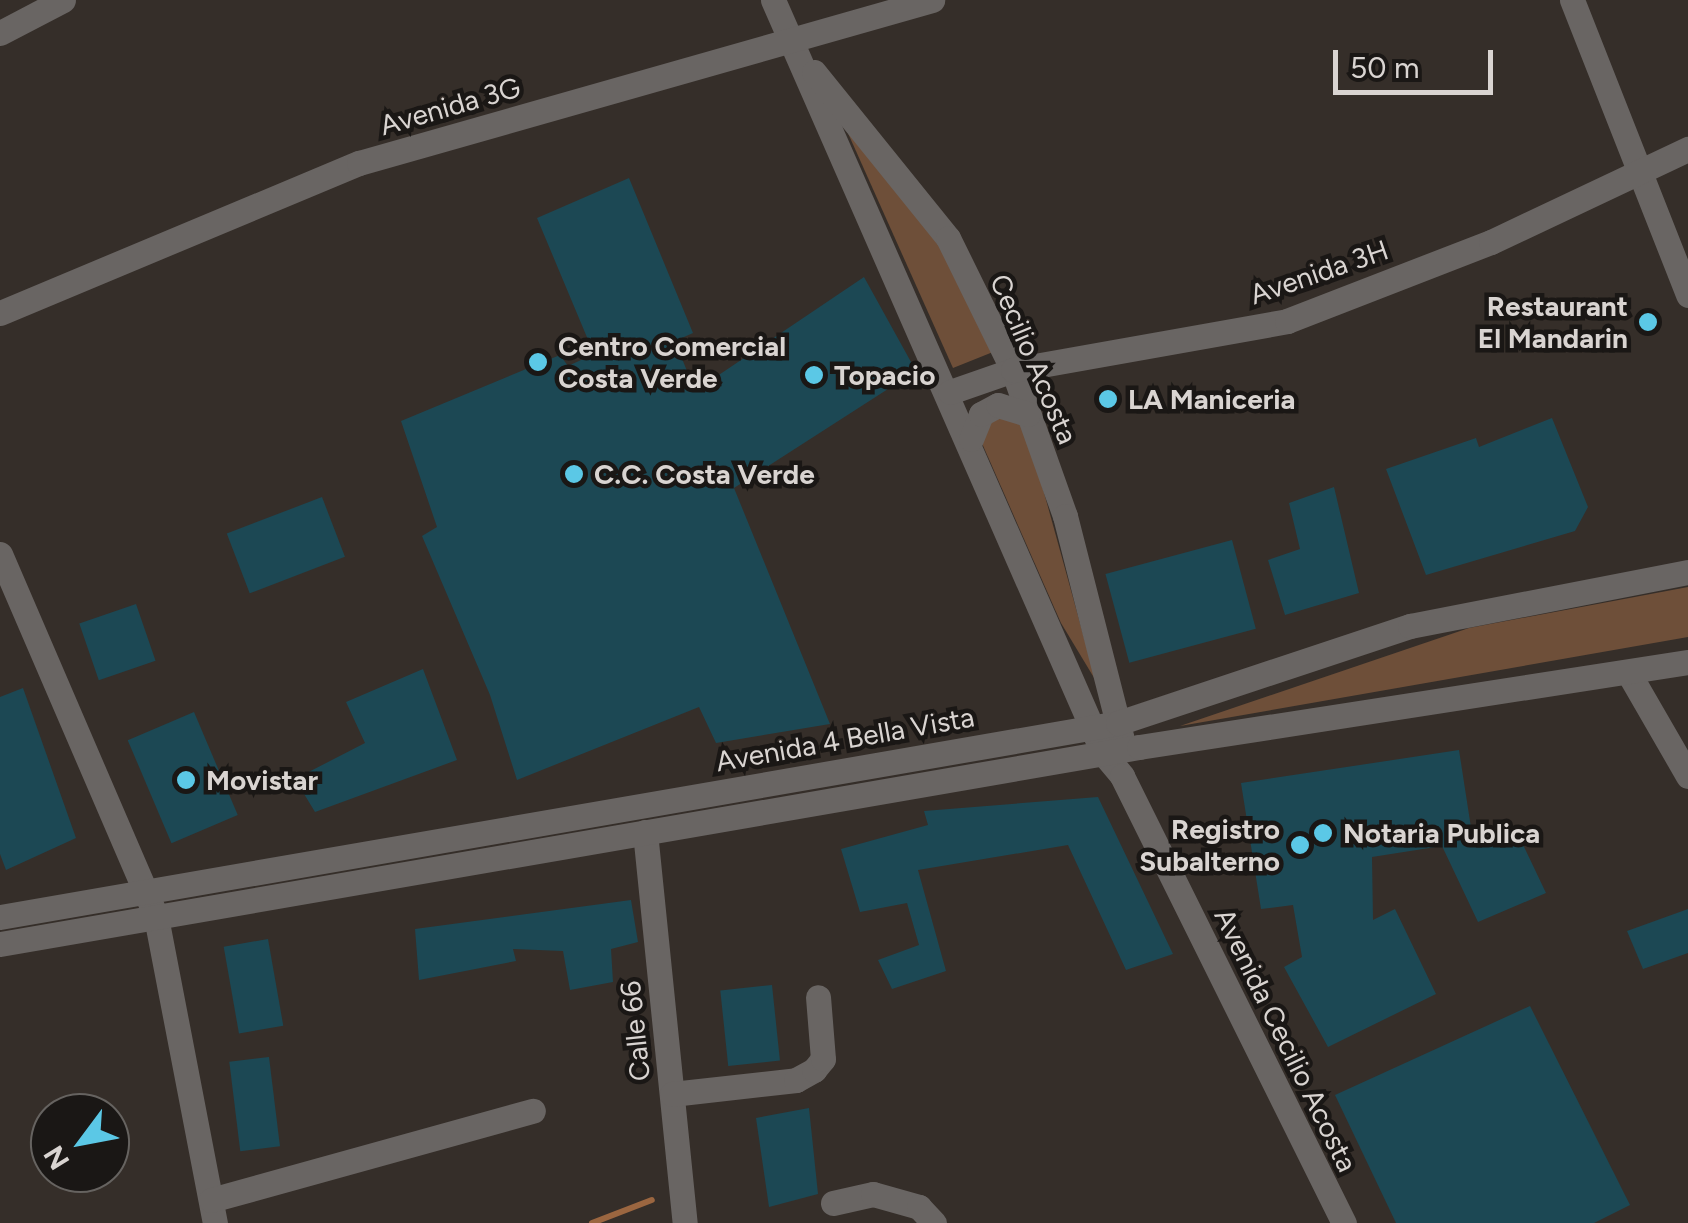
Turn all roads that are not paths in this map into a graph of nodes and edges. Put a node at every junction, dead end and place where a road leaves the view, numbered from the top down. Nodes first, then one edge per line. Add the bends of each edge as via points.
1 (64, 0) edge
2 (760, 0) edge
3 (773, 0) edge
4 (932, 0) edge
5 (1572, 0) edge
6 (0, 34) edge
7 (790, 42) junction
8 (1688, 149) edge
9 (1640, 174) junction
10 (1688, 296) edge
11 (0, 314) edge
12 (1013, 370) junction
13 (950, 392) junction
14 (1028, 414) junction
15 (971, 439) junction
16 (0, 554) edge
17 (1688, 572) edge
18 (1688, 662) edge
19 (1628, 672) junction
20 (1118, 723) junction
21 (1092, 728) junction
22 (1114, 751) junction
23 (1688, 776) edge
24 (646, 832) junction
25 (146, 892) junction
26 (0, 917) edge
27 (156, 917) junction
28 (0, 944) edge
29 (818, 997) dead end
30 (672, 1094) junction
31 (533, 1111) dead end
32 (833, 1203) dead end
33 (213, 1212) edge
34 (1342, 1222) edge
35 (685, 1223) edge
36 (934, 1223) edge

1 - 6 street
2 - 7 street
3 - 7 street, Cecilio Acosta
4 - 7 street, Avenida 3G
5 - 9 street
7 - 11 street, Avenida 3G via 359,163
7 - 12 street, Cecilio Acosta via 948,238
7 - 13 street, Cecilio Acosta
8 - 9 street, Avenida 3H
9 - 10 street
9 - 12 street, Avenida 3H via 1491,242 1287,320
12 - 13 street, Avenida 3H
12 - 14 street, Cecilio Acosta
13 - 15 street, Cecilio Acosta
14 - 15 street via 998,405 981,414
14 - 20 street, Cecilio Acosta via 1065,516
15 - 21 street, Cecilio Acosta
16 - 25 street
17 - 20 street, Avenida 4 Bella Vista via 1410,626
18 - 19 street, Avenida 4 Bella Vista
19 - 22 street, Avenida 4 Bella Vista
19 - 23 street
20 - 21 street, Avenida 4 Bella Vista
20 - 22 street, Cecilio Acosta
21 - 22 street, Cecilio Acosta
21 - 25 street, Avenida 4 Bella Vista
22 - 24 street, Avenida 4 Bella Vista
22 - 34 street, Avenida Cecilio Acosta
24 - 27 street, Avenida 4 Bella Vista
24 - 30 street, Calle 66
25 - 26 street, Avenida 4 Bella Vista
25 - 27 street
27 - 28 street, Avenida 4 Bella Vista
27 - 33 street
29 - 30 street via 823,1059 814,1070 796,1080
30 - 35 street, Calle 66
31 - 33 street
32 - 36 street via 874,1194 919,1207

